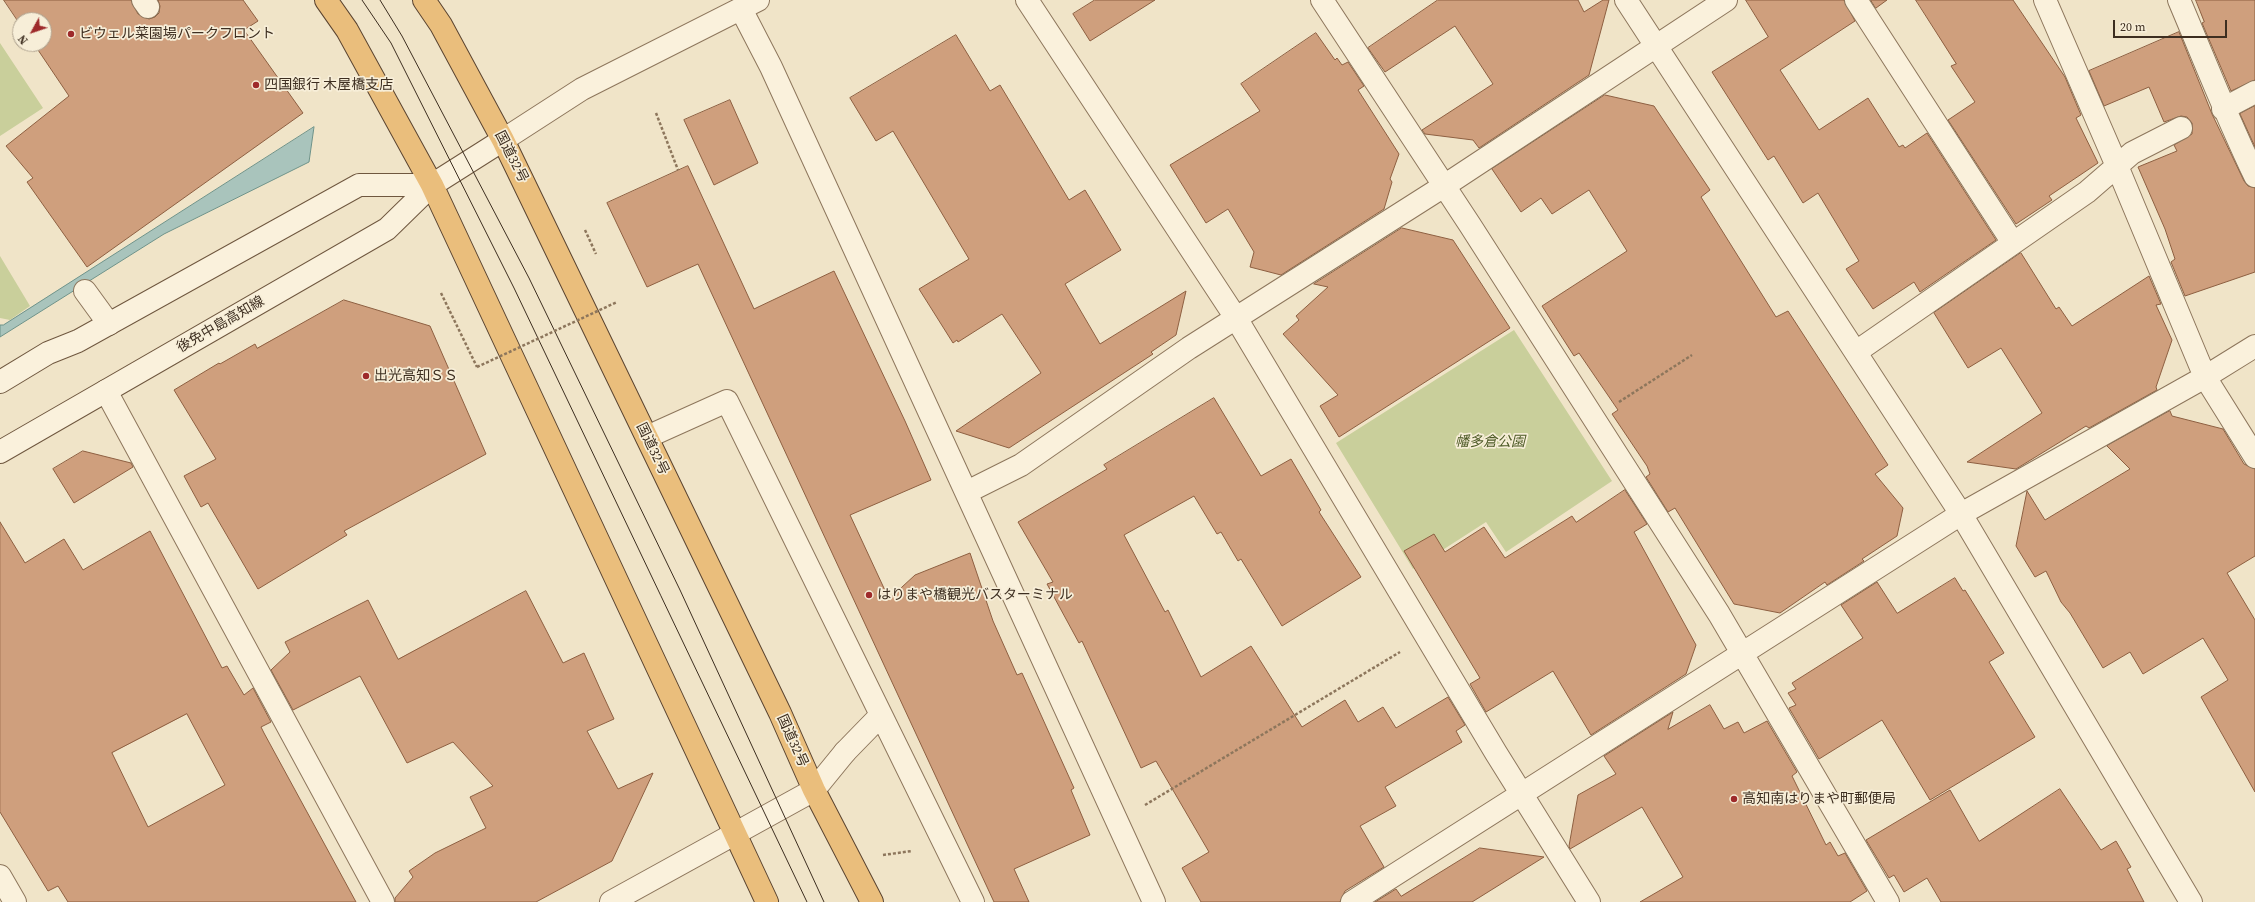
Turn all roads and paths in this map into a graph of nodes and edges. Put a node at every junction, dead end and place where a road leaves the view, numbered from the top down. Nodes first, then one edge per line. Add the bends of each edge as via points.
1 (326, 0) edge
2 (424, 0) edge
3 (1027, 0) edge
4 (1322, 0) edge
5 (1626, 0) edge
6 (1726, 0) edge
7 (1856, 0) edge
8 (2045, 0) edge
9 (2179, 0) edge
10 (749, 4) edge
11 (1656, 47) junction
12 (2255, 92) edge
13 (2223, 109) junction
14 (656, 114) dead end
15 (2181, 128) dead end
16 (503, 140) junction
17 (2117, 166) junction
18 (678, 170) dead end
19 (2255, 176) edge
20 (432, 185) junction
21 (1444, 186) junction
22 (2013, 243) junction
23 (85, 291) dead end
24 (441, 293) dead end
25 (617, 302) dead end
26 (1236, 318) junction
27 (109, 324) junction
28 (2255, 346) edge
29 (1856, 352) junction
30 (1692, 355) dead end
31 (2205, 377) junction
32 (0, 382) edge
33 (106, 391) junction
34 (1594, 418) junction
35 (647, 437) junction
36 (0, 452) edge
37 (2255, 457) edge
38 (967, 492) junction
39 (1961, 514) junction
40 (1426, 636) junction
41 (1742, 652) junction
42 (881, 715) junction
43 (814, 790) junction
44 (1521, 794) junction
45 (1117, 822) junction
46 (735, 832) junction
47 (912, 851) dead end
48 (876, 856) dead end
49 (0, 876) edge
50 (15, 902) edge
51 (384, 902) edge
52 (611, 902) edge
53 (767, 902) edge
54 (872, 902) edge
55 (973, 902) edge
56 (1154, 902) edge
57 (1352, 902) edge
58 (1589, 902) edge
59 (1888, 902) edge
60 (2191, 902) edge

1 - 20 highway via 351,37
2 - 16 highway, 国道32号 via 441,25
3 - 26 street
4 - 21 street
5 - 11 street
6 - 11 street
7 - 22 street
8 - 17 street
9 - 13 street via 2216,85
10 - 16 street, 後免中島高知線 via 582,89
10 - 38 street via 774,74
11 - 21 street
11 - 29 street
12 - 13 street
13 - 19 street
14 - 18 path
15 - 17 street via 2132,153
16 - 20 street, 後免中島高知線
16 - 35 highway, 国道32号
17 - 22 street via 2087,192
17 - 31 street
20 - 27 street via 359,185
20 - 33 street, 後免中島高知線 via 387,230
20 - 46 highway
21 - 26 street
21 - 34 street
22 - 29 street
23 - 27 street
24 - 25 path, bridge via 477,367
26 - 38 street via 1021,465
26 - 40 street
27 - 32 street via 78,341 48,353
28 - 31 street
29 - 39 street
30 - 34 path
31 - 37 street
31 - 39 street
33 - 36 street, 後免中島高知線
33 - 51 street
34 - 41 street
35 - 42 street via 727,401
35 - 43 highway, 国道32号 via 780,713
38 - 45 street
39 - 41 street
39 - 60 street
40 - 44 street
40 - 45 path
41 - 44 street
41 - 59 street
42 - 43 street via 845,752
42 - 55 street
43 - 46 street
43 - 54 highway, 国道32号
44 - 57 street
44 - 58 street
45 - 56 street
46 - 52 street
46 - 53 highway
47 - 48 path
49 - 50 street

